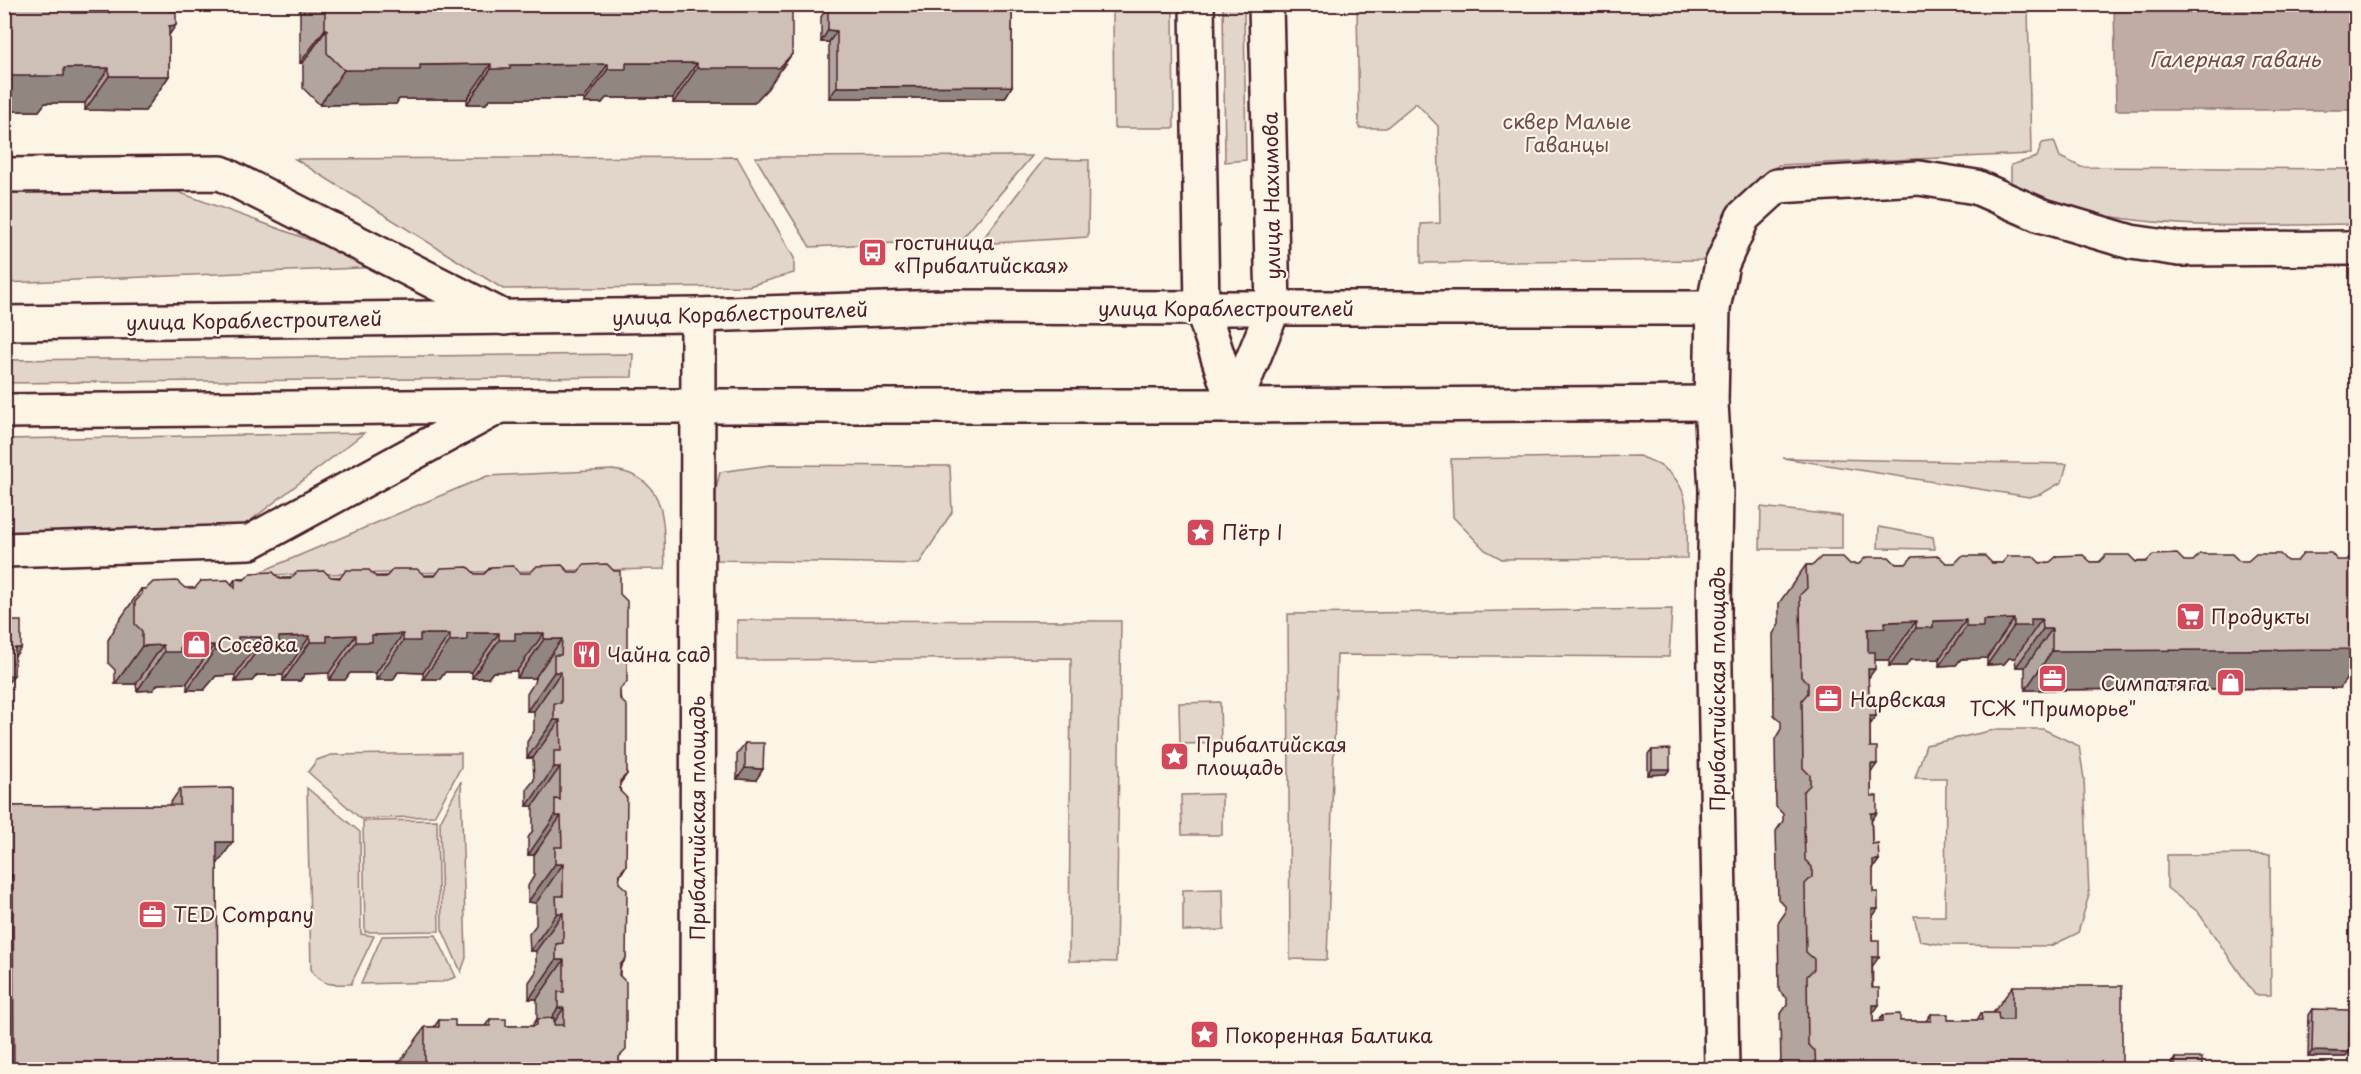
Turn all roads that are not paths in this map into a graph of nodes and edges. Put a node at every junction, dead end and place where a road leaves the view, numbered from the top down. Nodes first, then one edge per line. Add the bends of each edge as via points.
1 (1197, 4) edge
2 (1266, 4) edge
3 (4, 175) edge
4 (2356, 248) edge
5 (1202, 308) junction
6 (1713, 308) junction
7 (1273, 309) junction
8 (698, 315) junction
9 (505, 318) junction
10 (4, 323) edge
11 (1711, 402) junction
12 (500, 406) junction
13 (1234, 406) junction
14 (698, 407) junction
15 (4, 411) edge
16 (4, 550) edge
17 (1722, 1067) edge
18 (697, 1070) edge

1 - 5 street
2 - 7 street, улица Нахимова
3 - 9 street via 221,172
4 - 6 street via 2179,249 2131,242 2040,215 1976,187 1919,178 1777,186 1743,217 1722,264
5 - 7 street, улица Кораблестроителей
5 - 8 street, улица Кораблестроителей via 944,307
5 - 13 street
6 - 7 street, улица Кораблестроителей
6 - 11 street, Прибалтийская площадь
7 - 13 street, улица Нахимова
8 - 9 street, улица Кораблестроителей
8 - 14 street, Прибалтийская площадь
9 - 10 street, улица Кораблестроителей
11 - 13 street
11 - 17 street, Прибалтийская площадь via 1716,490 1714,613
12 - 14 street
12 - 15 street
12 - 16 street via 250,542
13 - 14 street
14 - 18 street, Прибалтийская площадь

